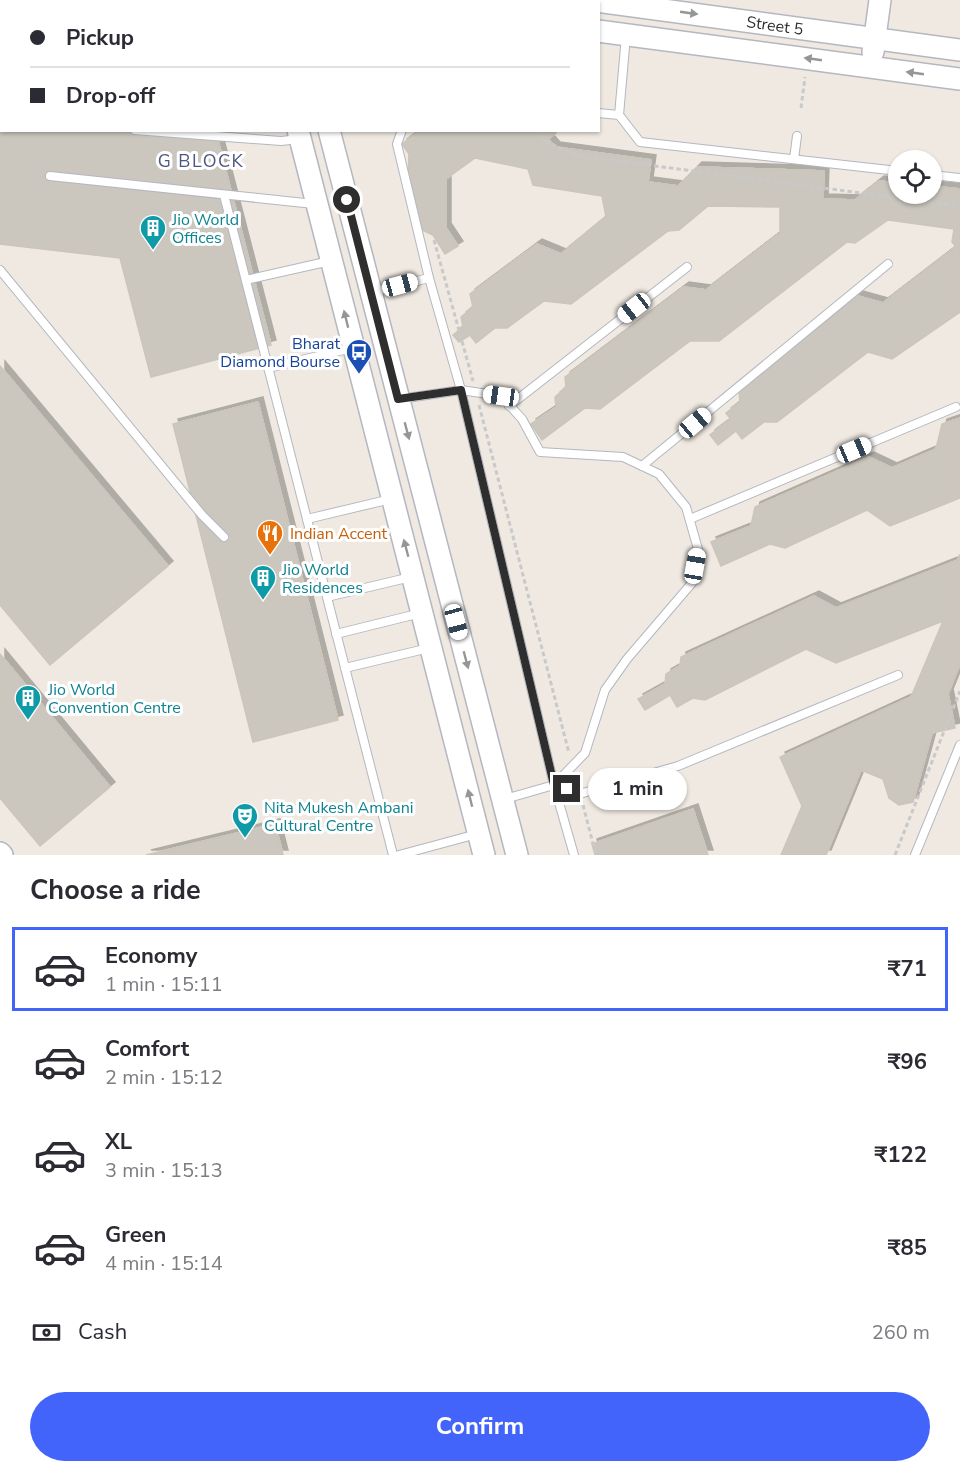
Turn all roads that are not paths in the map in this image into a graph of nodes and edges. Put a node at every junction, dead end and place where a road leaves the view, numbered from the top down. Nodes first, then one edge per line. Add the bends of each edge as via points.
1 (880, 0) edge
2 (600, 1) edge
3 (626, 34) junction
4 (600, 35) edge
5 (875, 38) junction
6 (960, 50) edge
7 (871, 67) junction
8 (960, 79) edge
9 (600, 113) edge
10 (619, 115) junction
11 (162, 132) edge
12 (329, 132) edge
13 (401, 132) edge
14 (299, 134) edge
15 (797, 136) dead end
16 (794, 159) junction
17 (888, 170) edge
18 (50, 176) dead end
19 (942, 176) edge
20 (960, 178) edge
21 (224, 195) junction
22 (317, 204) junction
23 (332, 261) junction
24 (888, 264) dead end
25 (687, 267) dead end
26 (0, 270) edge
27 (429, 278) junction
28 (246, 280) junction
29 (371, 293) junction
30 (354, 347) junction
31 (268, 368) junction
32 (461, 390) junction
33 (398, 399) junction
34 (509, 406) junction
35 (956, 407) dead end
36 (642, 466) junction
37 (393, 498) junction
38 (307, 519) junction
39 (690, 519) junction
40 (224, 537) dead end
41 (413, 577) junction
42 (327, 597) junction
43 (422, 613) junction
44 (336, 634) junction
45 (431, 647) junction
46 (345, 668) junction
47 (898, 675) dead end
48 (960, 745) edge
49 (554, 785) junction
50 (503, 800) junction
51 (479, 834) junction
52 (393, 855) edge
53 (399, 855) edge
54 (484, 855) edge
55 (517, 855) edge
56 (574, 855) edge
57 (915, 855) edge

1 - 5 main road
2 -> 5 main road, Street 5
3 - 4 main road, Street 5
7 -> 3 main road, Street 5
3 - 10 lane
5 - 6 main road, Street 5
5 - 7 main road
8 -> 7 main road, Street 5
9 - 10 lane
10 - 16 lane via 639,142
11 - 14 lane via 281,141
12 - 29 main road
13 - 27 lane via 397,144
14 - 22 main road
15 - 16 lane
16 - 17 lane
18 - 21 lane
19 - 20 lane
21 - 22 lane
21 - 28 lane
22 - 23 main road
23 - 28 lane
30 -> 23 main road
24 - 36 lane
25 - 34 lane
26 - 40 lane
27 - 29 lane
27 - 32 lane
28 - 31 lane
29 - 33 main road
30 - 31 lane
30 - 37 main road
31 - 38 lane
32 - 33 lane
32 - 34 lane via 501,396
32 - 49 lane
33 -> 50 main road
34 - 36 lane via 522,419 540,452 623,457
35 - 39 lane
36 - 39 lane via 659,474 686,507
37 - 38 lane
41 -> 37 main road
38 - 42 lane
39 - 49 lane via 698,549 692,583 605,690 585,753
41 - 42 lane
41 - 43 main road
42 - 44 lane
43 - 44 lane
43 - 45 main road
44 - 46 lane
45 - 46 lane
51 -> 45 main road
46 - 52 lane
47 - 49 lane via 678,766 583,794
48 - 57 lane
49 - 50 lane
49 - 56 lane
50 - 55 main road
51 - 53 lane
51 - 54 main road

